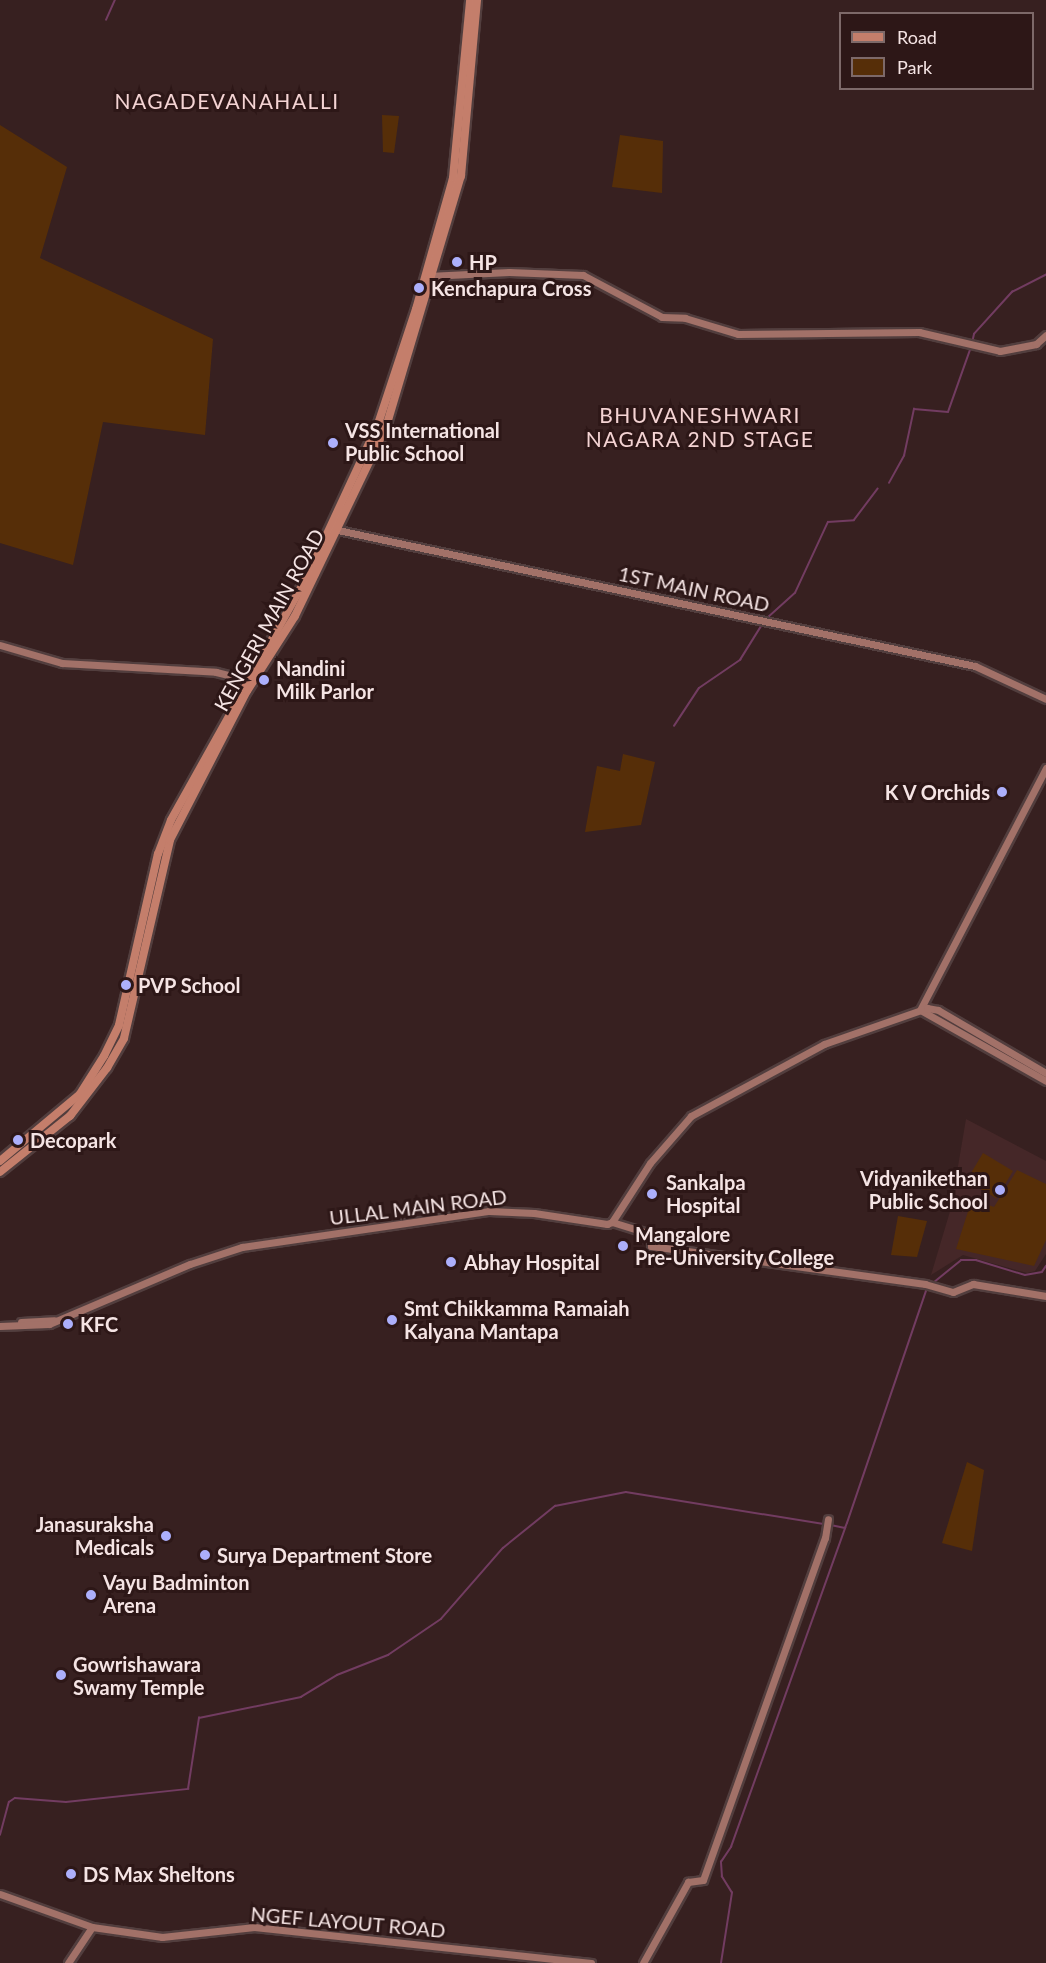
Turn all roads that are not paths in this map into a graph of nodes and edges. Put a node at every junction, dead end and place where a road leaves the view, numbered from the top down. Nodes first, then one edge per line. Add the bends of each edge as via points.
1 (470, 0) edge
2 (477, 0) edge
3 (429, 276) junction
4 (1046, 335) edge
5 (334, 529) junction
6 (0, 645) edge
7 (250, 680) junction
8 (1046, 699) edge
9 (1046, 768) edge
10 (920, 1010) junction
11 (1046, 1073) edge
12 (1046, 1081) edge
13 (0, 1161) edge
14 (0, 1172) edge
15 (612, 1222) junction
16 (1046, 1296) edge
17 (0, 1324) edge
18 (828, 1519) dead end
19 (0, 1894) edge
20 (92, 1927) junction
21 (68, 1963) edge
22 (591, 1963) edge
23 (643, 1963) edge

1 - 3 main road, KENGERI MAIN ROAD via 458,146
2 - 3 main road, KENGERI MAIN ROAD via 460,176
3 - 4 street via 509,272 583,275 599,280 662,317 685,318 738,334 919,332 976,347 1018,348 1035,344
3 - 5 main road, KENGERI MAIN ROAD via 382,413
5 - 7 main road, KENGERI MAIN ROAD
5 - 8 street, 1ST MAIN ROAD via 975,666
6 - 7 street via 62,663 216,672
7 - 13 main road, KENGERI MAIN ROAD via 164,837 119,1025 104,1056 80,1094
7 - 14 main road, KENGERI MAIN ROAD via 170,840 124,1038 107,1068 70,1116
9 - 10 street
10 - 11 street via 938,1010
10 - 12 street
10 - 15 street via 824,1044 691,1116 650,1163
15 - 16 street, ULLAL MAIN ROAD via 651,1234 651,1246 925,1284 953,1292 973,1284
15 - 17 street, ULLAL MAIN ROAD via 489,1211 242,1247 54,1320
18 - 23 street via 703,1880 688,1881
19 - 20 street, NGEF LAYOUT ROAD
20 - 21 street
20 - 22 street, NGEF LAYOUT ROAD via 162,1937 210,1929 290,1929

